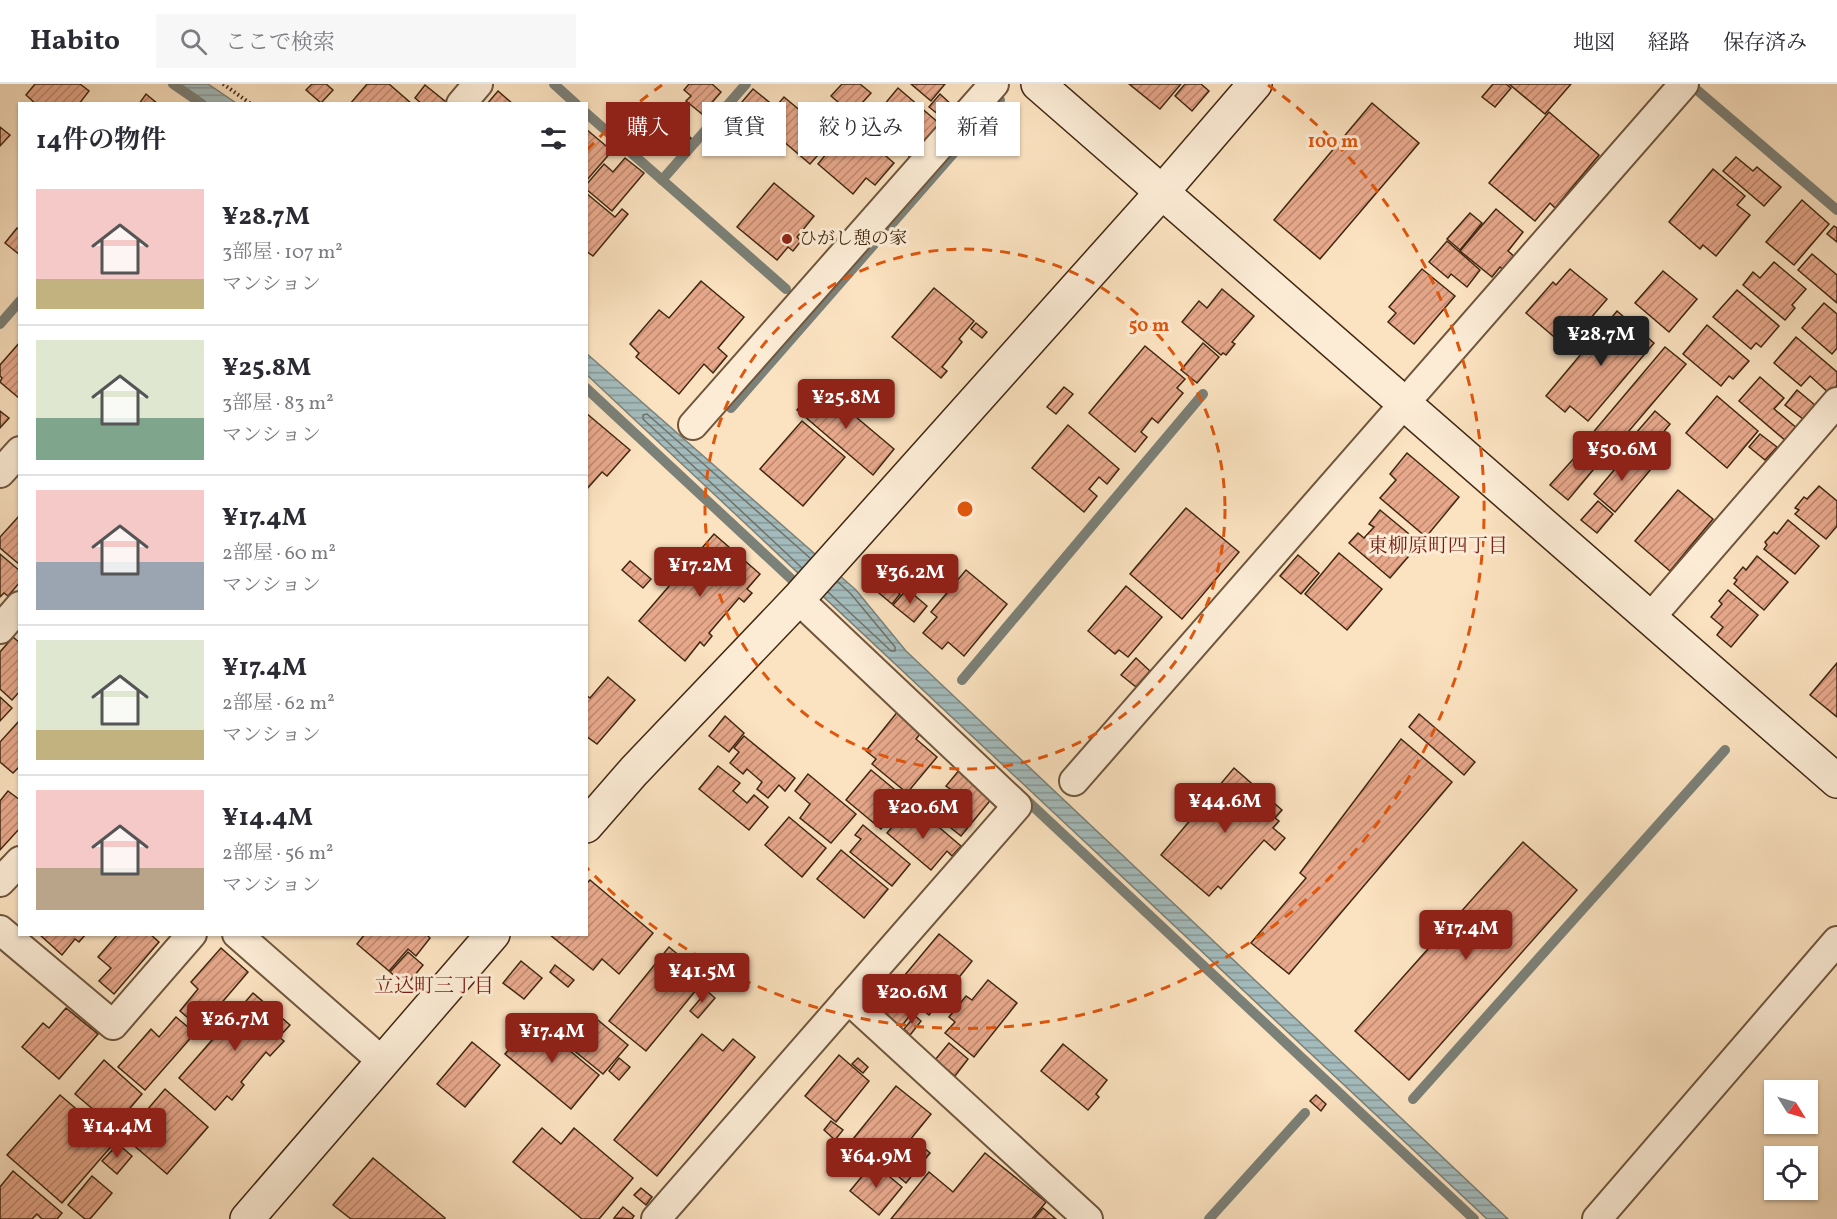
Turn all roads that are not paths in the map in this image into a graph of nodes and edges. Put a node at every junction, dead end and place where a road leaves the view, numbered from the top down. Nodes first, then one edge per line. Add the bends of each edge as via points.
1 (478, 84) edge
2 (994, 84) edge
3 (1038, 84) edge
4 (1256, 84) edge
5 (1684, 84) edge
6 (463, 102) edge
7 (1162, 192) junction
8 (1837, 402) edge
9 (1404, 403) junction
10 (693, 425) dead end
11 (18, 453) edge
12 (0, 473) edge
13 (798, 599) junction
14 (18, 608) edge
15 (1650, 618) junction
16 (0, 629) edge
17 (1074, 781) dead end
18 (1837, 781) edge
19 (588, 824) edge
20 (18, 863) edge
21 (0, 882) edge
22 (0, 930) edge
23 (190, 936) edge
24 (239, 936) edge
25 (491, 936) edge
26 (1837, 941) edge
27 (848, 999) junction
28 (383, 1062) junction
29 (247, 1219) edge
30 (656, 1219) edge
31 (1088, 1219) edge
32 (1597, 1219) edge

1 - 6 street
2 - 10 street
3 - 7 street
4 - 7 street
5 - 9 street
7 - 9 street
7 - 13 street
8 - 15 street
9 - 15 street
9 - 17 street
11 - 12 street
13 - 19 street
13 - 27 street via 1017,806
14 - 16 street
15 - 18 street
20 - 21 street
22 - 23 street via 113,1025
24 - 28 street
25 - 28 street
26 - 32 street
27 - 30 street
27 - 31 street
28 - 29 street

